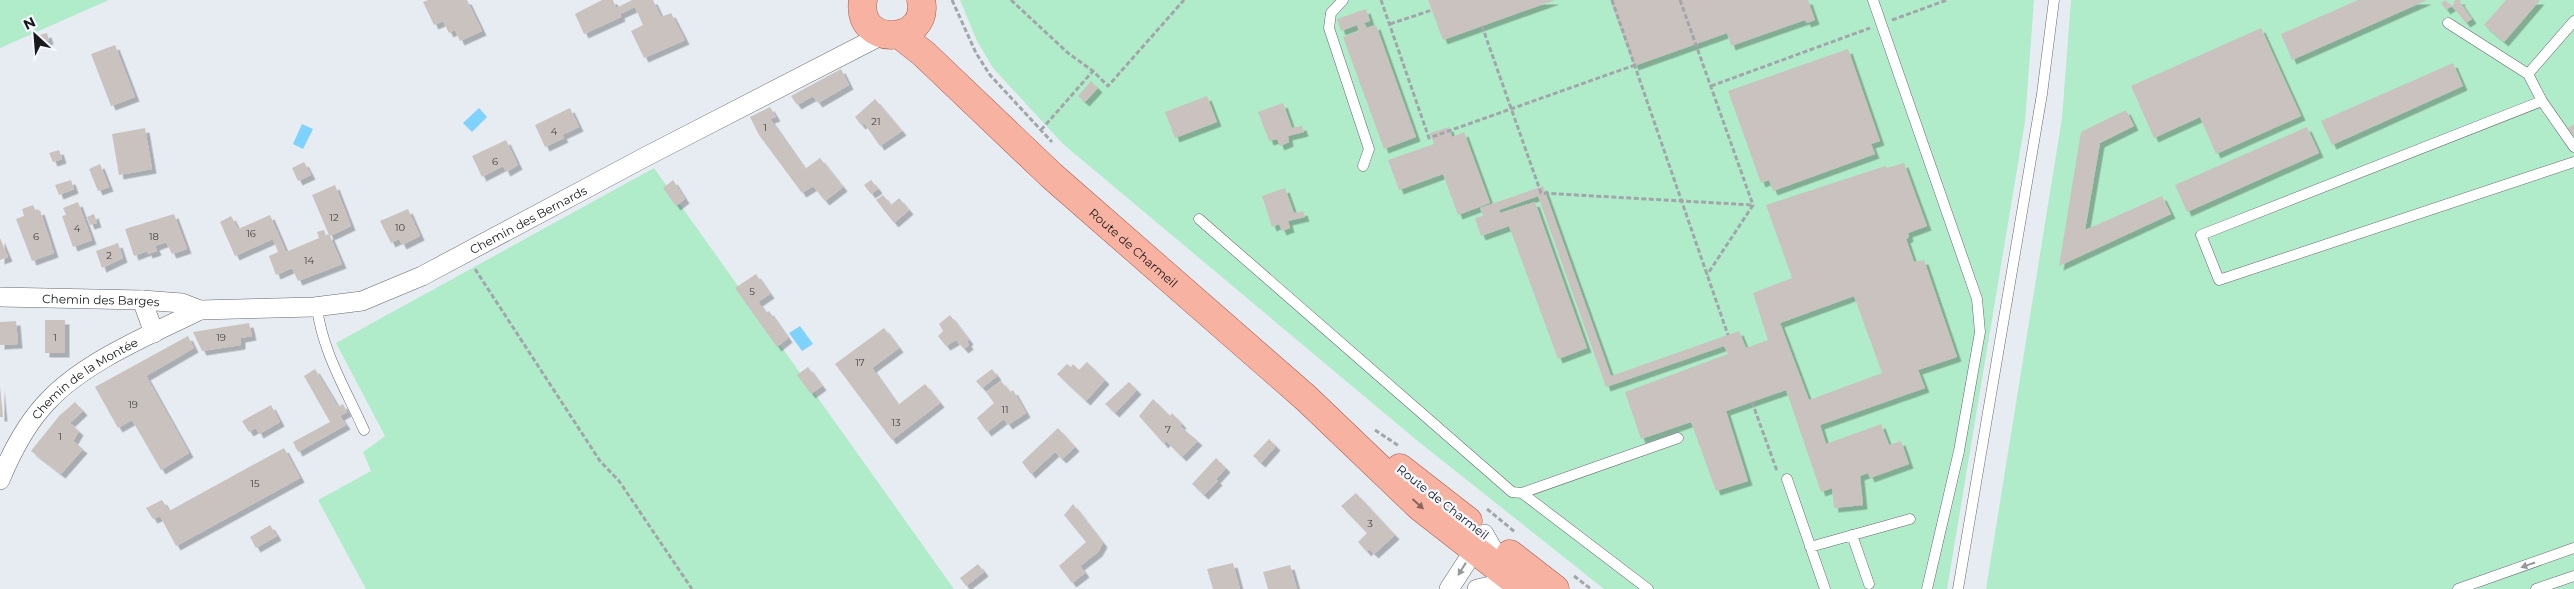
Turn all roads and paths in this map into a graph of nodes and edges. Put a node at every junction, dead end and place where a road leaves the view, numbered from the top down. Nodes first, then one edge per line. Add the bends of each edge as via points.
1 (952, 0) edge
2 (1011, 0) edge
3 (1184, 0) edge
4 (1343, 0) edge
5 (1381, 0) edge
6 (1612, 0) edge
7 (1680, 0) edge
8 (1873, 0) edge
9 (1948, 0) edge
10 (2054, 0) edge
11 (921, 7) edge
12 (1432, 10) dead end
13 (872, 16) edge
14 (2448, 22) dead end
15 (2574, 22) edge
16 (1390, 24) junction
17 (1881, 24) junction
18 (1482, 26) dead end
19 (1635, 65) junction
20 (1094, 71) junction
21 (2528, 74) junction
22 (1711, 86) junction
23 (964, 94) junction
24 (2542, 101) junction
25 (1511, 109) junction
26 (1042, 129) junction
27 (1038, 135) dead end
28 (1056, 147) dead end
29 (2574, 147) edge
30 (2574, 162) edge
31 (1363, 166) dead end
32 (1681, 200) junction
33 (1753, 205) junction
34 (1199, 219) dead end
35 (465, 254) junction
36 (1707, 275) junction
37 (0, 297) edge
38 (142, 300) junction
39 (317, 307) junction
40 (200, 310) junction
41 (154, 333) junction
42 (1728, 335) dead end
43 (1752, 402) dead end
44 (1367, 425) dead end
45 (364, 430) dead end
46 (1678, 438) dead end
47 (1405, 449) dead end
48 (1787, 479) joint
49 (0, 480) edge
50 (1522, 493) junction
51 (1482, 505) dead end
52 (1910, 518) dead end
53 (1518, 535) dead end
54 (1852, 535) junction
55 (1810, 547) junction
56 (2574, 548) edge
57 (1498, 560) edge
58 (2574, 576) edge
59 (1561, 580) edge
60 (1869, 584) dead end
61 (692, 589) edge
62 (1450, 589) edge
63 (1477, 589) edge
64 (1542, 589) edge
65 (1591, 589) edge
66 (1648, 589) edge
67 (1825, 589) edge
68 (1928, 589) edge
69 (1958, 589) edge
70 (2458, 589) edge
71 (2536, 589) edge

1 - 26 path via 976,53 990,75
2 - 20 path via 1068,53
3 - 20 path via 1108,86
4 - 31 lane via 1331,14 1329,28 1369,149
5 - 16 path
6 - 19 path
7 - 22 path
8 - 17 lane
9 - 17 path
10 - 69 lane via 2042,94
11 - 13 main road via 913,28
11 - 23 main road, Route de Charmeil via 935,45
12 - 16 path
13 - 23 main road, Route de Charmeil via 924,54
13 - 35 street, Chemin des Bernards via 854,42 836,60 647,156
14 - 21 lane
15 - 21 lane
16 - 25 path via 1429,138
17 - 22 path
17 - 68 lane via 1978,307 1980,332 1959,451
18 - 25 path
19 - 25 path
19 - 32 path
20 - 26 path
21 - 24 lane
22 - 33 path
23 - 57 main road, Route de Charmeil via 1052,176 1306,398 1420,507
24 - 29 lane
24 - 30 lane via 2201,235 2219,280
25 - 32 path via 1541,193
26 - 27 path
26 - 28 path
32 - 33 path
32 - 36 path
33 - 36 path
34 - 50 lane via 1512,492
35 - 39 street, Chemin des Bernards via 362,301
35 - 61 path via 600,460 619,481
36 - 42 path
37 - 38 street, Chemin des Barges
38 - 40 street, Chemin des Barges via 182,303
38 - 41 street
39 - 40 street, Chemin des Bernards
39 - 45 lane via 319,329 325,345
40 - 41 street, Chemin de la Montée
41 - 49 street, Chemin de la Montée via 88,368 47,401 14,446
43 - 48 path via 1775,469
44 - 47 path
46 - 50 lane
48 - 55 lane
50 - 66 lane
51 - 53 path
52 - 54 lane
54 - 55 lane
54 - 60 lane
55 - 67 lane
56 -> 70 lane
57 - 59 main road, Route de Charmeil
57 -> 62 street
57 - 63 street via 1504,583
57 - 64 street
58 - 71 lane
59 - 65 path

